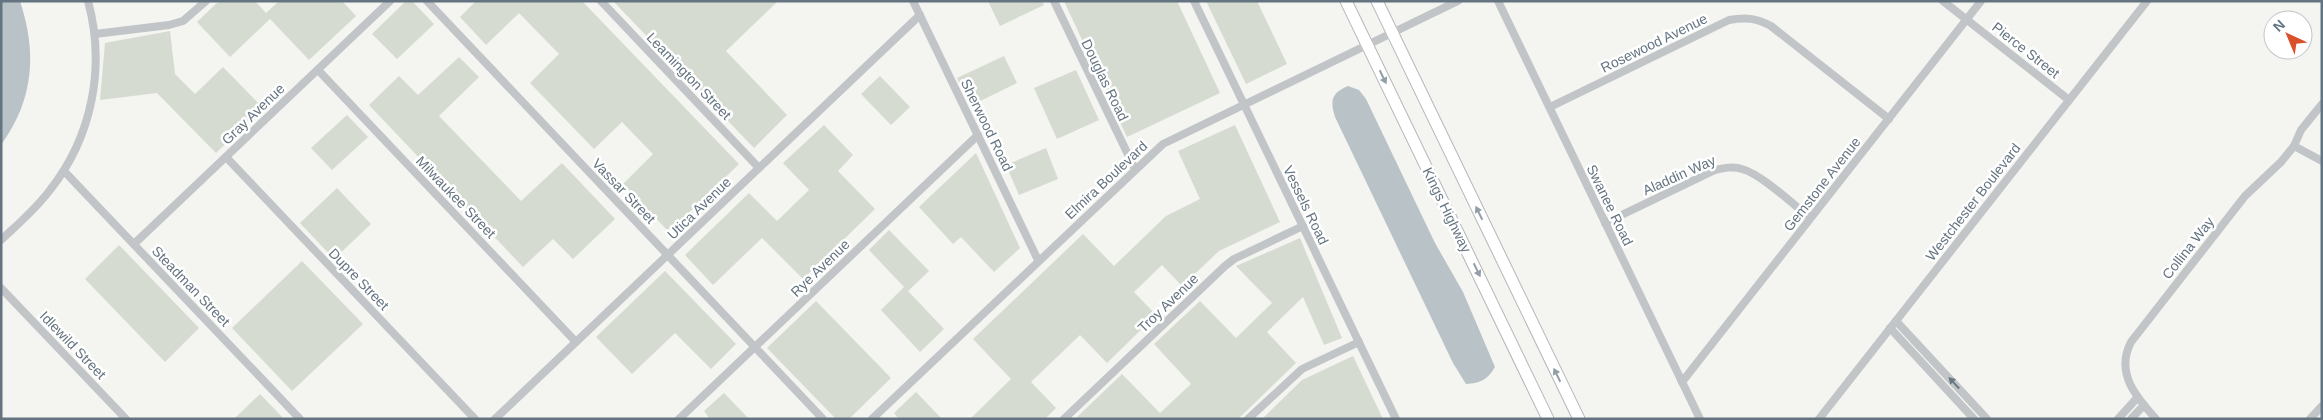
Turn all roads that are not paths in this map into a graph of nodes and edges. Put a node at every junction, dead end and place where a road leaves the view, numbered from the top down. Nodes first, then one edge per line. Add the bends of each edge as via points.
1 (88, 1) edge
2 (206, 1) edge
3 (390, 1) edge
4 (427, 1) edge
5 (601, 1) edge
6 (913, 1) edge
7 (1054, 1) edge
8 (1194, 1) edge
9 (1346, 1) edge
10 (1377, 1) edge
11 (1458, 1) edge
12 (1498, 1) edge
13 (1943, 1) edge
14 (1981, 1) edge
15 (2147, 1) edge
16 (920, 15) junction
17 (1967, 20) junction
18 (1392, 33) junction
19 (95, 34) junction
20 (1368, 45) junction
21 (318, 70) junction
22 (2069, 100) junction
23 (2322, 104) edge
24 (1244, 105) junction
25 (1550, 107) junction
26 (1888, 119) junction
27 (978, 135) junction
28 (2294, 146) junction
29 (226, 157) junction
30 (2322, 161) edge
31 (759, 168) junction
32 (1135, 169) junction
33 (64, 171) junction
34 (1810, 218) junction
35 (1605, 223) junction
36 (1303, 226) junction
37 (1, 240) edge
38 (134, 244) junction
39 (668, 255) junction
40 (1038, 260) junction
41 (1, 288) edge
42 (1896, 321) junction
43 (1890, 328) junction
44 (576, 342) junction
45 (1359, 342) junction
46 (755, 346) junction
47 (1682, 382) junction
48 (2137, 398) junction
49 (2144, 405) junction
50 (2322, 406) edge
51 (126, 419) edge
52 (300, 419) edge
53 (474, 419) edge
54 (495, 419) edge
55 (679, 419) edge
56 (824, 419) edge
57 (872, 419) edge
58 (1064, 419) edge
59 (1248, 419) edge
60 (1396, 419) edge
61 (1548, 419) edge
62 (1579, 419) edge
63 (1700, 419) edge
64 (1819, 419) edge
65 (1974, 419) edge
66 (1987, 419) edge
67 (2118, 419) edge
68 (2131, 419) edge
69 (2156, 419) edge
70 (2310, 419) edge

1 - 19 street
2 - 19 street via 183,21
3 - 21 street, Gray Avenue
4 - 39 street, Vassar Street
5 - 31 street, Leamington Street
6 - 16 street, Sherwood Road
7 - 32 street, Douglas Road
8 - 24 street, Vessels Road
9 - 20 main road, Kings Highway
10 - 18 main road, Kings Highway
11 - 18 street, Elmira Boulevard
12 - 25 street, Swanee Road
13 - 17 street, Pierce Street
14 - 17 street, Gemstone Avenue
15 - 22 street, Westchester Boulevard
16 - 27 street, Sherwood Road
16 - 31 street, Utica Avenue
17 - 22 street, Pierce Street
17 - 26 street, Gemstone Avenue
18 - 20 street, Elmira Boulevard
62 -> 18 main road, Kings Highway
19 - 33 street via 96,73 92,102 81,138
20 - 24 street, Elmira Boulevard
20 -> 61 main road, Kings Highway
21 - 29 street, Gray Avenue
21 - 44 street, Milwaukee Street
22 - 42 street, Westchester Boulevard
23 - 28 street, Collina Way via 2301,130
24 - 32 street, Elmira Boulevard via 1163,144
24 - 36 street, Vessels Road
25 - 26 street, Rosewood Avenue via 1729,20 1743,17 1771,26
25 - 35 street, Swanee Road
26 - 34 street, Gemstone Avenue
27 - 40 street, Sherwood Road
27 - 46 street, Rye Avenue
28 - 30 street
28 - 48 street, Collina Way via 2274,170 2245,196 2131,342 2125,364 2127,379
29 - 38 street, Gray Avenue
29 - 53 street, Dupre Street
31 - 39 street, Utica Avenue
32 - 40 street, Elmira Boulevard
33 - 37 street via 41,201
33 - 38 street, Steadman Street
34 - 35 street, Aladdin Way via 1757,176 1744,169 1729,167 1715,170
34 - 47 street, Gemstone Avenue
35 - 47 street, Swanee Road
36 - 45 street, Vessels Road
36 - 58 street, Troy Avenue via 1225,266
38 - 52 street, Steadman Street
39 - 44 street, Utica Avenue
39 - 46 street, Vassar Street
40 - 57 street, Elmira Boulevard
41 - 51 street, Idlewild Street
42 - 43 street, Westchester Boulevard
66 -> 42 street
43 - 64 street, Westchester Boulevard
43 - 65 street
44 - 54 street, Utica Avenue
45 - 59 street via 1302,369
45 - 60 street, Vessels Road
46 - 55 street, Rye Avenue
46 - 56 street, Vassar Street
47 - 63 street, Swanee Road
48 - 49 street, Collina Way
48 - 67 street
49 - 68 street
49 - 69 street, Collina Way
50 - 70 street

